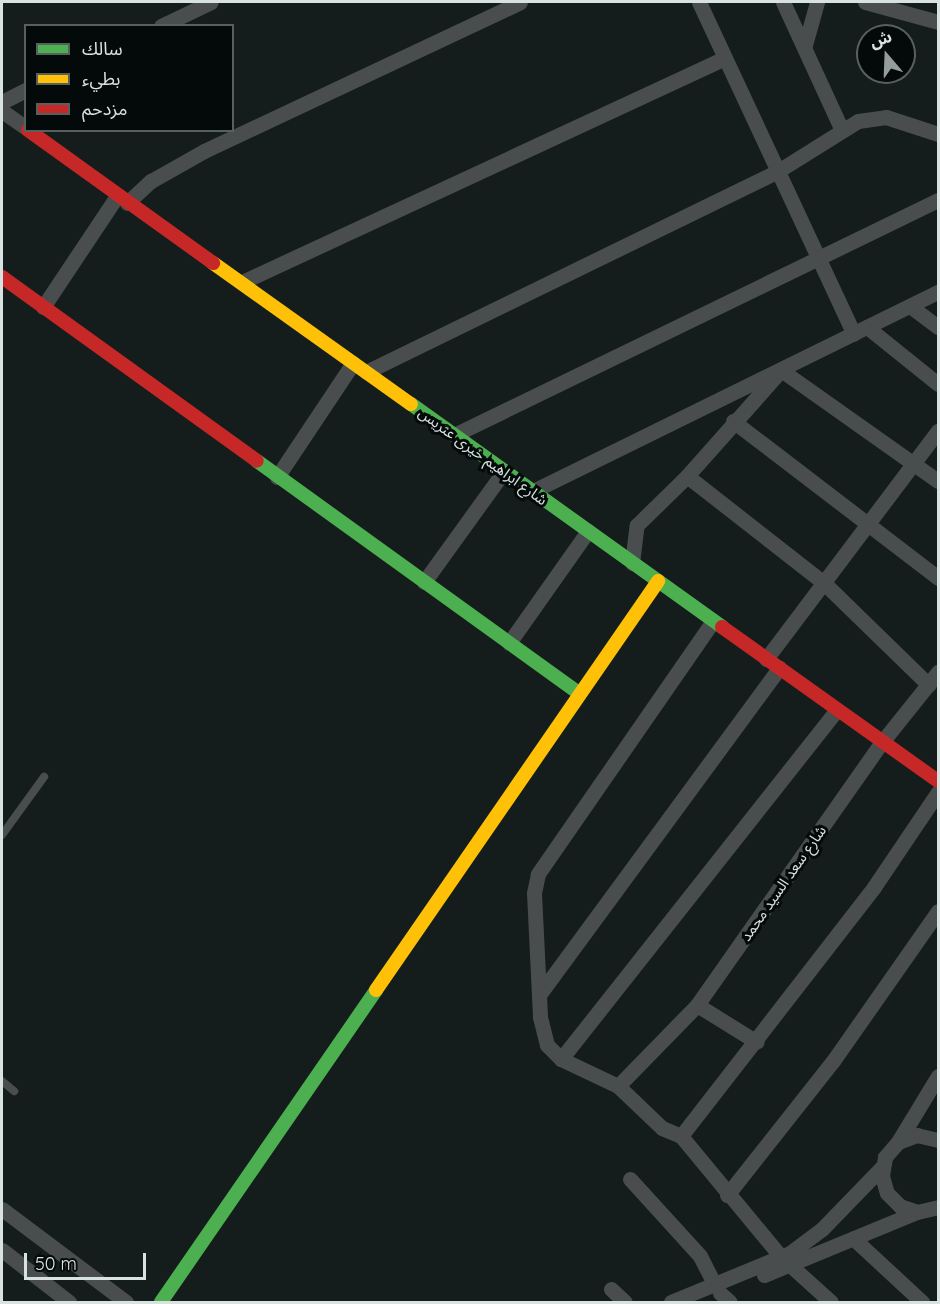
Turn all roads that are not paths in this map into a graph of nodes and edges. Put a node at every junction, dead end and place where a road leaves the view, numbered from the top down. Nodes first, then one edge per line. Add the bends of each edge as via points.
1 (211, 2) edge
2 (520, 2) edge
3 (699, 2) edge
4 (783, 2) edge
5 (816, 2) edge
6 (865, 2) edge
7 (939, 22) edge
8 (165, 24) edge
9 (805, 45) junction
10 (725, 58) junction
11 (24, 91) edge
12 (2, 102) edge
13 (2, 111) edge
14 (24, 127) edge
15 (842, 130) junction
16 (31, 132) edge
17 (939, 134) edge
18 (778, 171) junction
19 (122, 200) junction
20 (939, 200) edge
21 (819, 258) junction
22 (2, 277) edge
23 (242, 282) junction
24 (939, 292) edge
25 (910, 306) junction
26 (44, 307) junction
27 (939, 327) edge
28 (861, 331) junction
29 (360, 368) junction
30 (781, 370) junction
31 (939, 384) edge
32 (733, 421) junction
33 (939, 431) edge
34 (454, 435) junction
35 (915, 463) junction
36 (504, 471) junction
37 (687, 476) junction
38 (277, 477) junction
39 (939, 482) edge
40 (533, 492) junction
41 (867, 525) junction
42 (588, 531) junction
43 (632, 563) junction
44 (939, 578) edge
45 (658, 581) junction
46 (424, 582) junction
47 (824, 584) junction
48 (713, 621) junction
49 (509, 643) junction
50 (766, 659) junction
51 (779, 668) junction
52 (939, 672) edge
53 (929, 684) junction
54 (579, 693) junction
55 (837, 710) junction
56 (882, 742) junction
57 (44, 777) dead end
58 (939, 781) edge
59 (939, 792) edge
60 (2, 835) edge
61 (939, 911) edge
62 (539, 995) junction
63 (697, 1005) junction
64 (757, 1042) junction
65 (561, 1059) junction
66 (939, 1076) edge
67 (2, 1081) edge
68 (618, 1086) junction
69 (14, 1091) dead end
70 (681, 1136) junction
71 (939, 1140) edge
72 (898, 1142) junction
73 (882, 1167) junction
74 (630, 1179) dead end
75 (727, 1196) junction
76 (2, 1209) edge
77 (937, 1210) edge
78 (917, 1212) junction
79 (854, 1239) junction
80 (2, 1250) edge
81 (785, 1261) junction
82 (611, 1289) dead end
83 (722, 1294) edge
84 (69, 1302) edge
85 (126, 1302) edge
86 (161, 1302) edge
87 (625, 1302) edge
88 (671, 1302) edge
89 (694, 1302) edge
90 (831, 1302) edge
91 (922, 1302) edge

1 - 8 street
2 - 19 street via 204,151
3 - 10 street
4 - 9 street
5 - 9 street
6 - 7 street
9 - 15 street
10 - 18 street
10 - 23 street
11 - 12 street
13 - 14 street, شارع ابراهيم خيرى عتريس
15 - 17 street via 858,121 886,117
15 - 18 street
16 - 19 street, شارع ابراهيم خيرى عتريس
18 - 21 street
18 - 29 street
19 - 23 street, شارع ابراهيم خيرى عتريس
19 - 26 street
20 - 21 street
21 - 28 street
21 - 34 street
22 - 26 street
23 - 29 street, شارع ابراهيم خيرى عتريس
24 - 25 street
25 - 27 street
25 - 28 street
26 - 38 street
28 - 30 street
28 - 31 street
29 - 34 street, شارع ابراهيم خيرى عتريس
29 - 38 street
30 - 32 street
30 - 35 street
30 - 40 street
32 - 37 street
32 - 41 street
33 - 35 street
34 - 36 street, شارع ابراهيم خيرى عتريس
35 - 39 street
35 - 41 street
36 - 40 street, شارع ابراهيم خيرى عتريس
36 - 46 street
37 - 43 street via 637,525
37 - 47 street
38 - 46 street
40 - 42 street, شارع ابراهيم خيرى عتريس
41 - 44 street
41 - 47 street
42 - 43 street, شارع ابراهيم خيرى عتريس
42 - 49 street
43 - 45 street, شارع ابراهيم خيرى عتريس
45 - 48 street, شارع ابراهيم خيرى عتريس
45 - 54 street
46 - 49 street
47 - 50 street
47 - 53 street
48 - 50 street, شارع ابراهيم خيرى عتريس
48 - 62 street via 538,874 534,893
49 - 54 street
50 - 51 street, شارع ابراهيم خيرى عتريس
51 - 55 street, شارع ابراهيم خيرى عتريس
51 - 62 street
52 - 53 street, شارع سعد السيد محمد
53 - 56 street, شارع سعد السيد محمد
54 - 86 street
55 - 56 street, شارع ابراهيم خيرى عتريس
55 - 65 street
56 - 58 street, شارع ابراهيم خيرى عتريس
56 - 63 street, شارع سعد السيد محمد
57 - 60 lane
59 - 64 street via 874,887
61 - 75 street via 833,1061
62 - 65 street via 547,1045
63 - 64 street
63 - 68 street, شارع سعد السيد محمد
64 - 70 street
65 - 68 street
66 - 72 street
67 - 69 lane
68 - 70 street via 662,1128
70 - 75 street
71 - 72 street via 917,1135
72 - 73 street
73 - 78 street via 883,1185 893,1200
73 - 81 street
74 - 83 street via 700,1256
75 - 81 street
76 - 85 street
77 - 78 street
78 - 79 street
79 - 81 street
79 - 91 street
80 - 84 street
81 - 83 street
81 - 90 street
82 - 87 street
83 - 88 street
83 - 89 street

